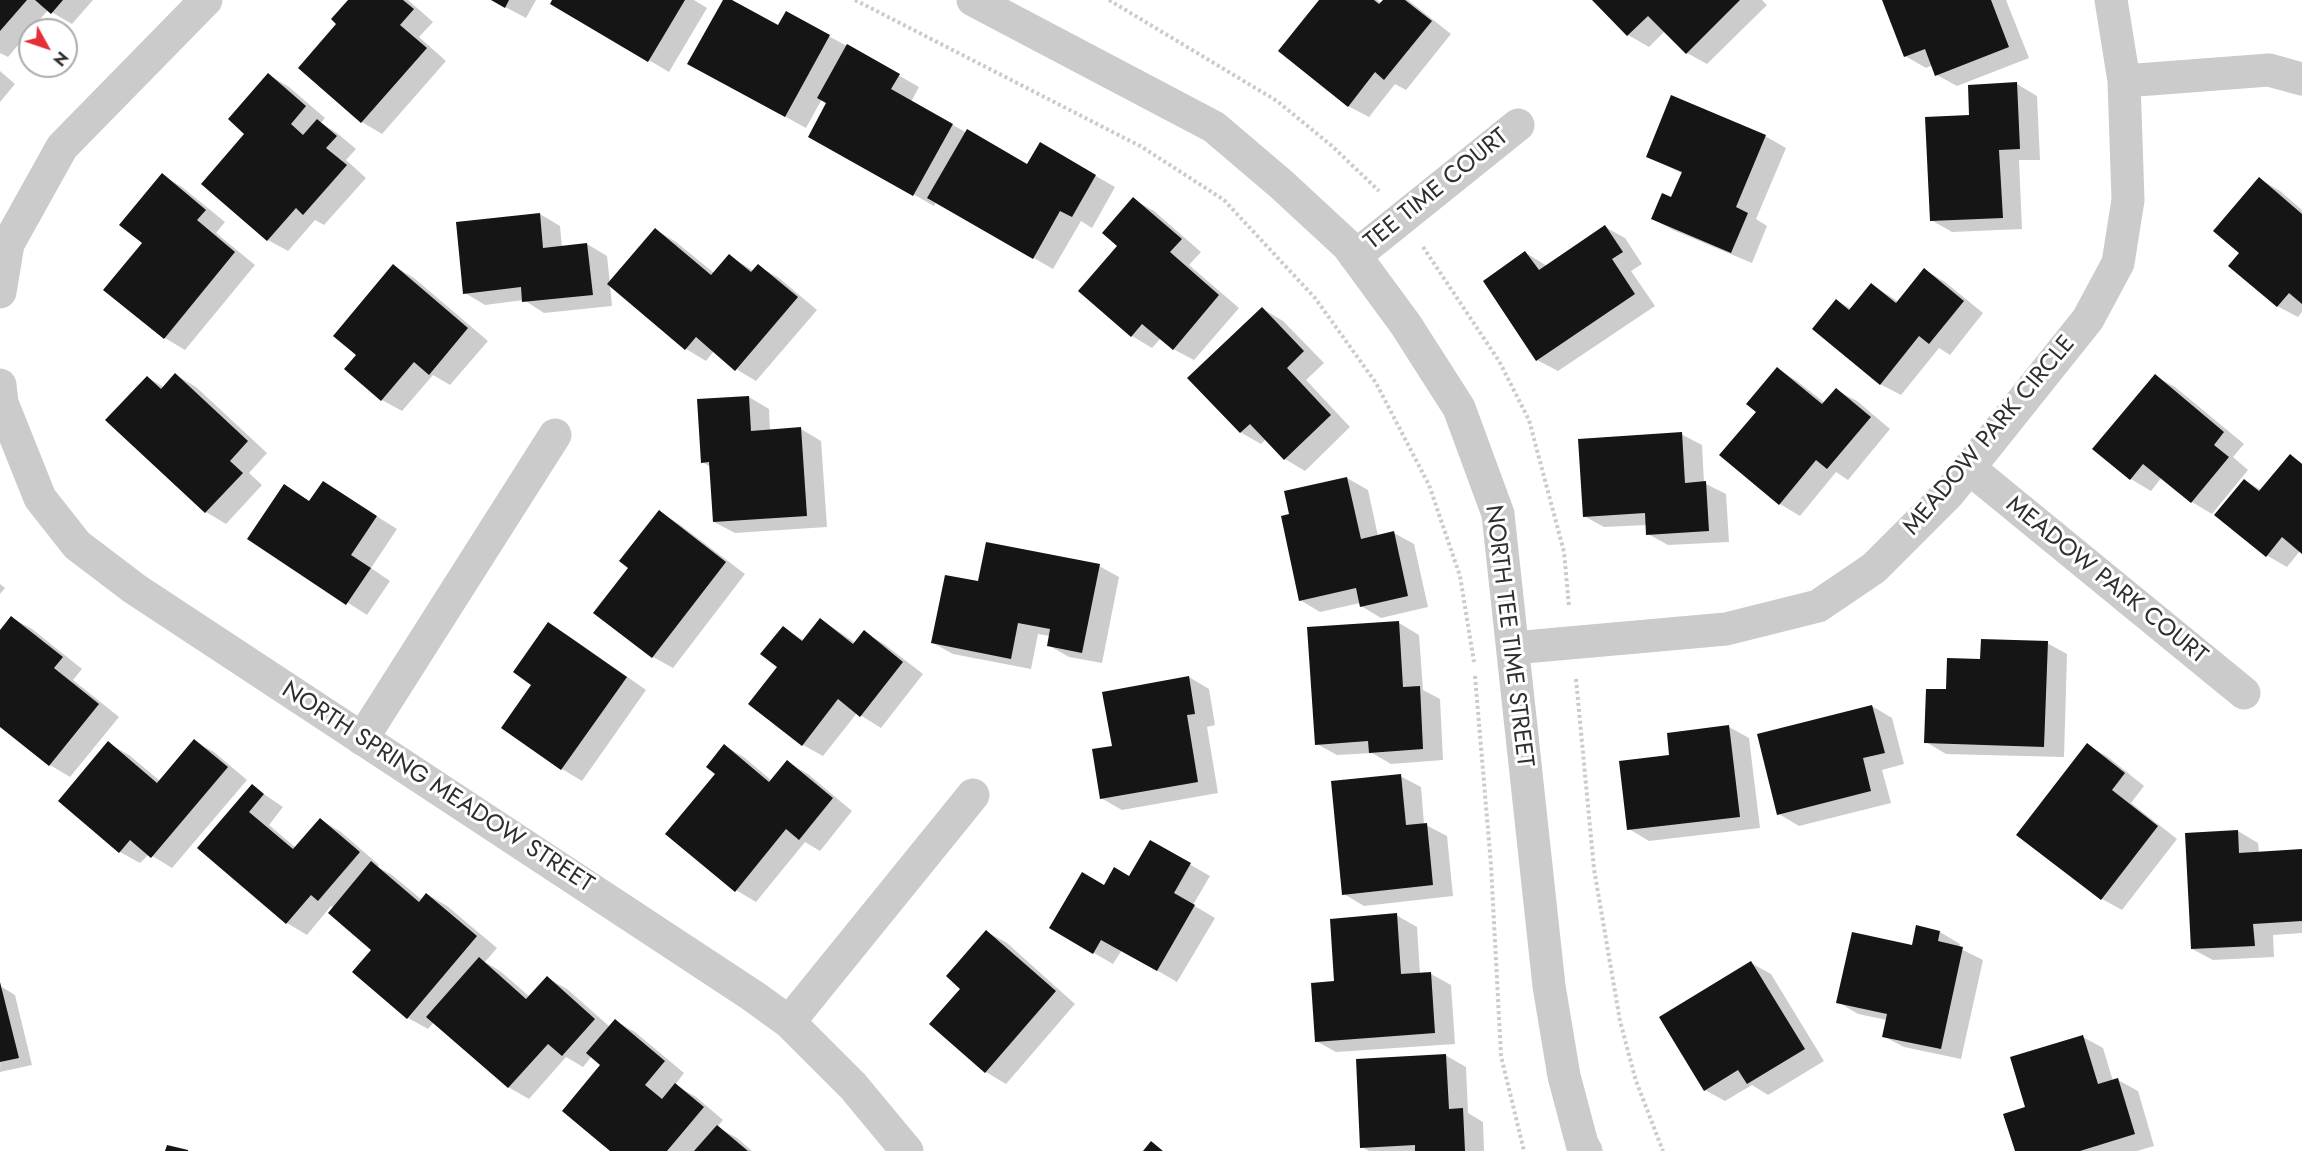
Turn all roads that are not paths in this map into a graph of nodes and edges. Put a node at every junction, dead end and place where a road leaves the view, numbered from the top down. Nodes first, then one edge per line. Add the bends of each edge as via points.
1 (206, 0) edge
2 (973, 0) edge
3 (2111, 0) edge
4 (2302, 78) edge
5 (2124, 81) junction
6 (1518, 125) dead end
7 (1355, 256) junction
8 (0, 292) edge
9 (1, 397) edge
10 (555, 435) dead end
11 (1969, 468) junction
12 (1513, 648) junction
13 (2244, 693) dead end
14 (362, 739) junction
15 (973, 795) dead end
16 (789, 1022) junction
17 (907, 1151) edge
18 (1586, 1151) edge

1 - 8 street via 62,147 8,244
2 - 7 street, NORTH TEE TIME STREET via 1214,127 1281,184
3 - 5 street, MEADOW PARK CIRCLE
4 - 5 street via 2269,70
5 - 11 street, MEADOW PARK CIRCLE via 2128,200 2118,263 2088,320
6 - 7 street, TEE TIME COURT
7 - 12 street, NORTH TEE TIME STREET via 1406,325 1459,408 1498,514
9 - 14 street, NORTH SPRING MEADOW STREET via 40,498 77,545 135,589
10 - 14 street
11 - 12 street, MEADOW PARK CIRCLE via 1874,568 1818,606 1726,629
11 - 13 street, MEADOW PARK COURT
12 - 18 street, NORTH TEE TIME STREET via 1549,986 1564,1076
14 - 16 street, NORTH SPRING MEADOW STREET
15 - 16 street
16 - 17 street, NORTH SPRING MEADOW STREET via 853,1086

